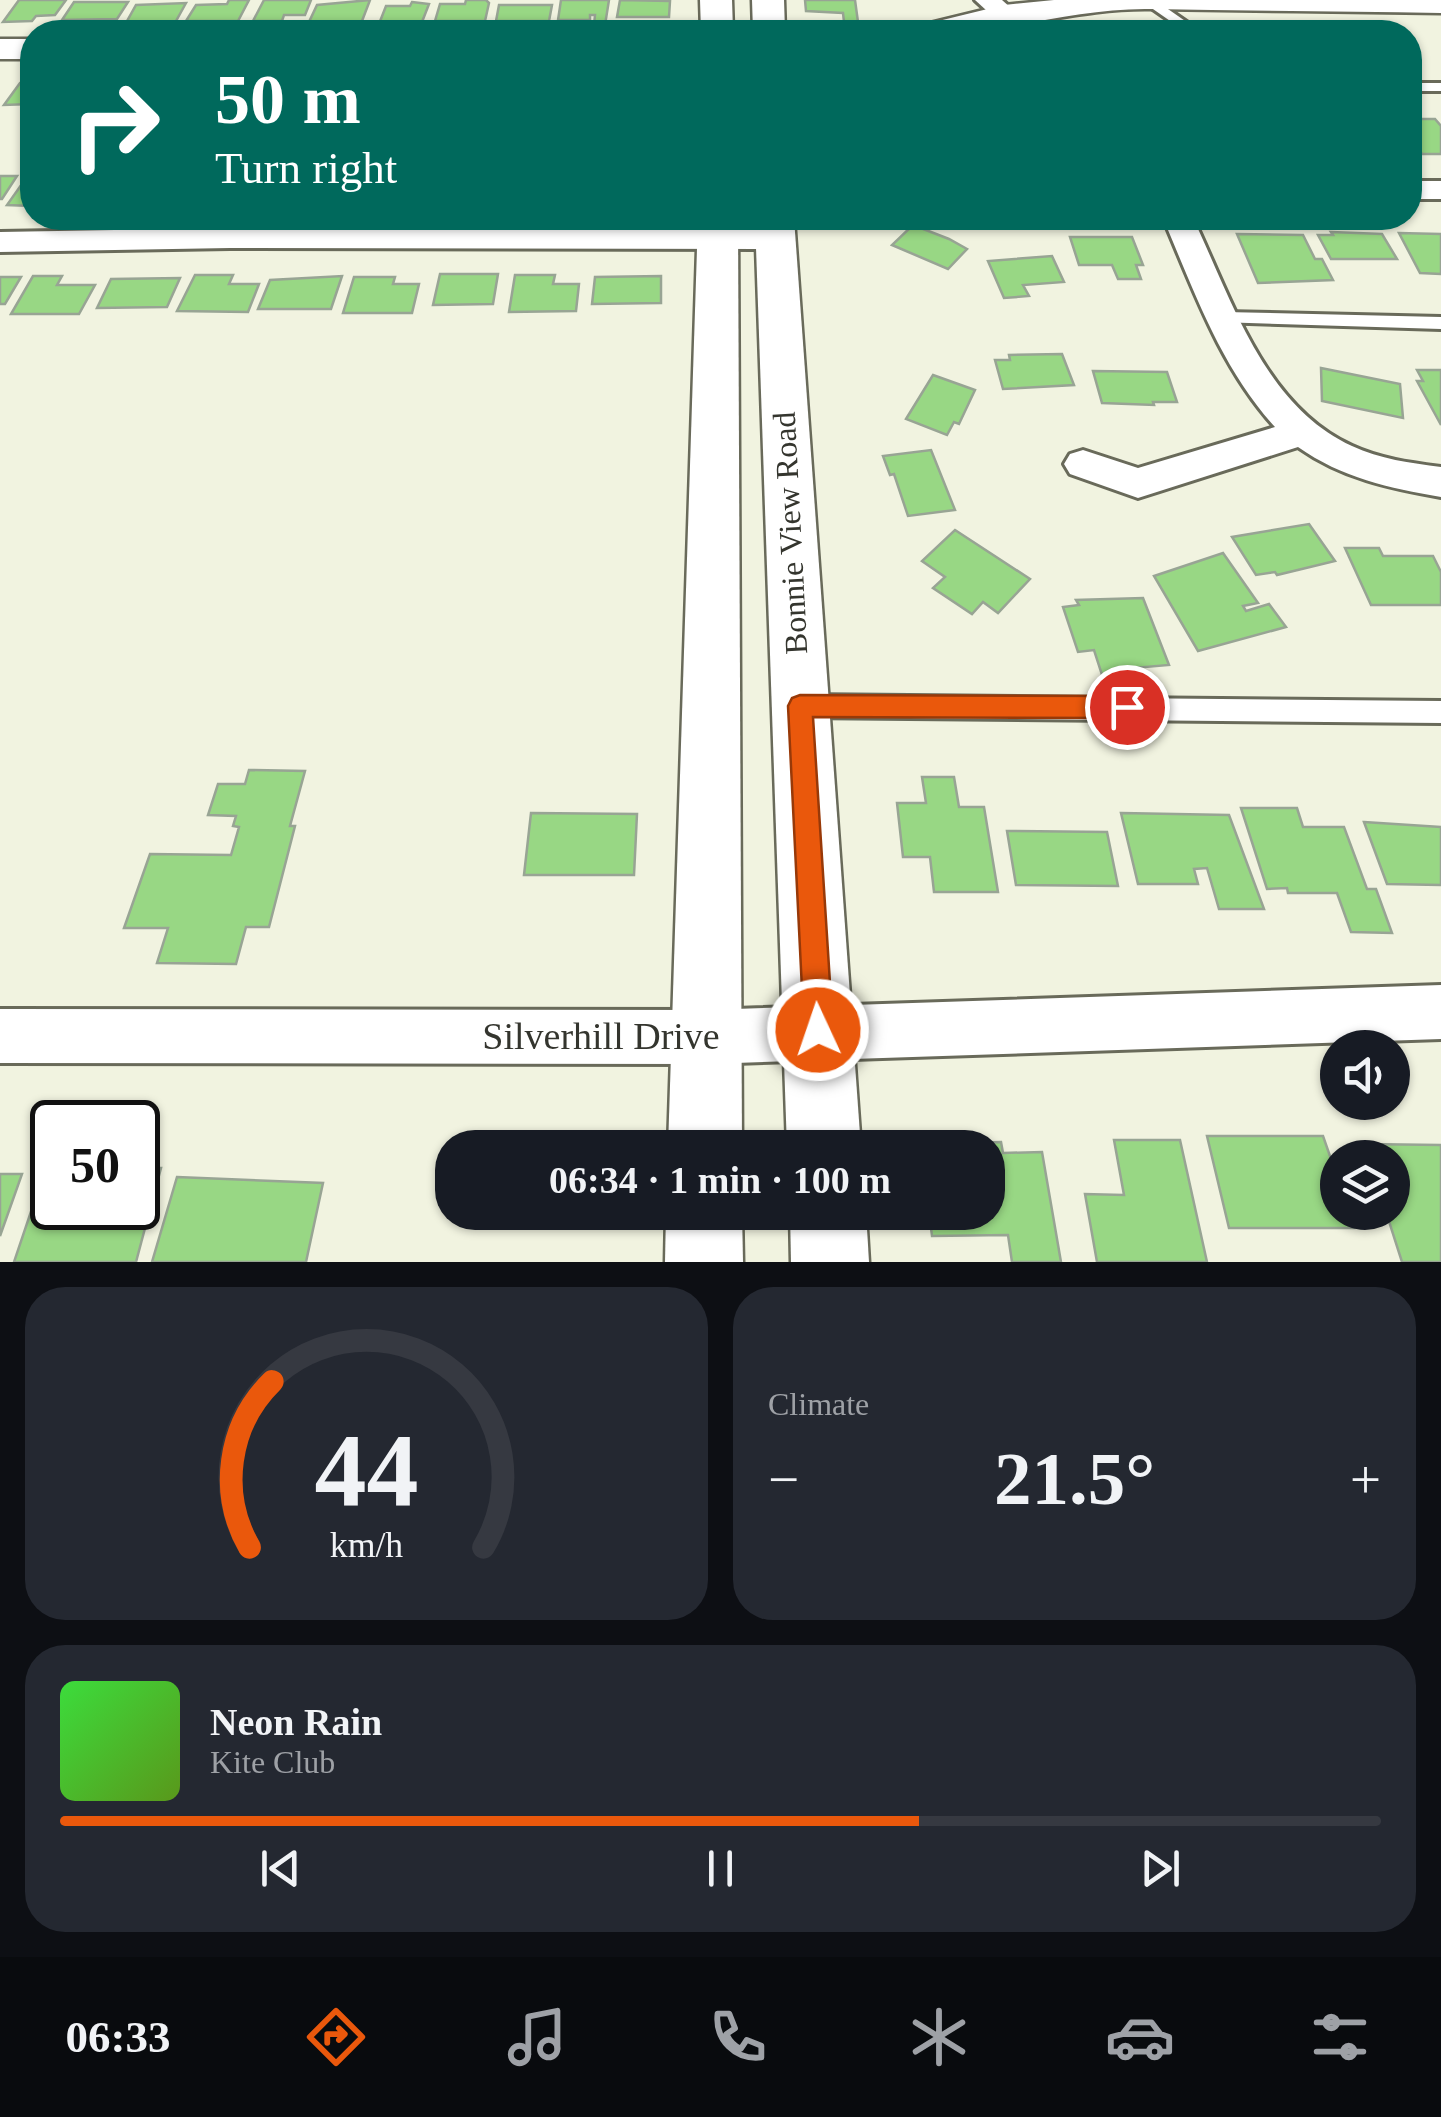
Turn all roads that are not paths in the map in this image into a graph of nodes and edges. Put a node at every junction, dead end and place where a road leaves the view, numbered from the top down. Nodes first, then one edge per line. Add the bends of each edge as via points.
1 (1145, 0) edge
2 (1155, 0) edge
3 (1252, 1) edge
4 (1441, 3) edge
5 (1005, 16) edge
6 (1176, 20) edge
7 (643, 230) edge
8 (746, 230) edge
9 (746, 230) edge
10 (1184, 230) edge
11 (0, 242) edge
12 (1224, 318) junction
13 (1441, 323) edge
14 (1300, 433) junction
15 (1082, 464) dead end
16 (1441, 482) edge
17 (800, 706) junction
18 (1441, 712) edge
19 (1441, 1012) edge
20 (818, 1030) junction
21 (0, 1036) edge
22 (706, 1036) junction
23 (705, 1130) edge
24 (823, 1130) edge
25 (704, 1230) edge
26 (829, 1230) edge
27 (704, 1262) edge
28 (830, 1262) edge

1 - 5 main road
1 - 6 lane
2 - 3 main road
3 - 4 main road
7 - 11 street
8 - 17 main road, Bonnie View Road
9 - 22 main road
10 - 12 street
12 - 13 lane
12 - 14 street via 1251,378
14 - 15 street via 1138,483
14 - 16 street via 1328,453 1399,479
17 - 18 lane
17 - 20 main road, Bonnie View Road
19 - 20 street, Silverhill Drive
20 - 22 street, Silverhill Drive
20 - 24 main road, Bonnie View Road
21 - 22 street, Silverhill Drive
22 - 23 main road
25 - 27 main road
26 - 28 main road

